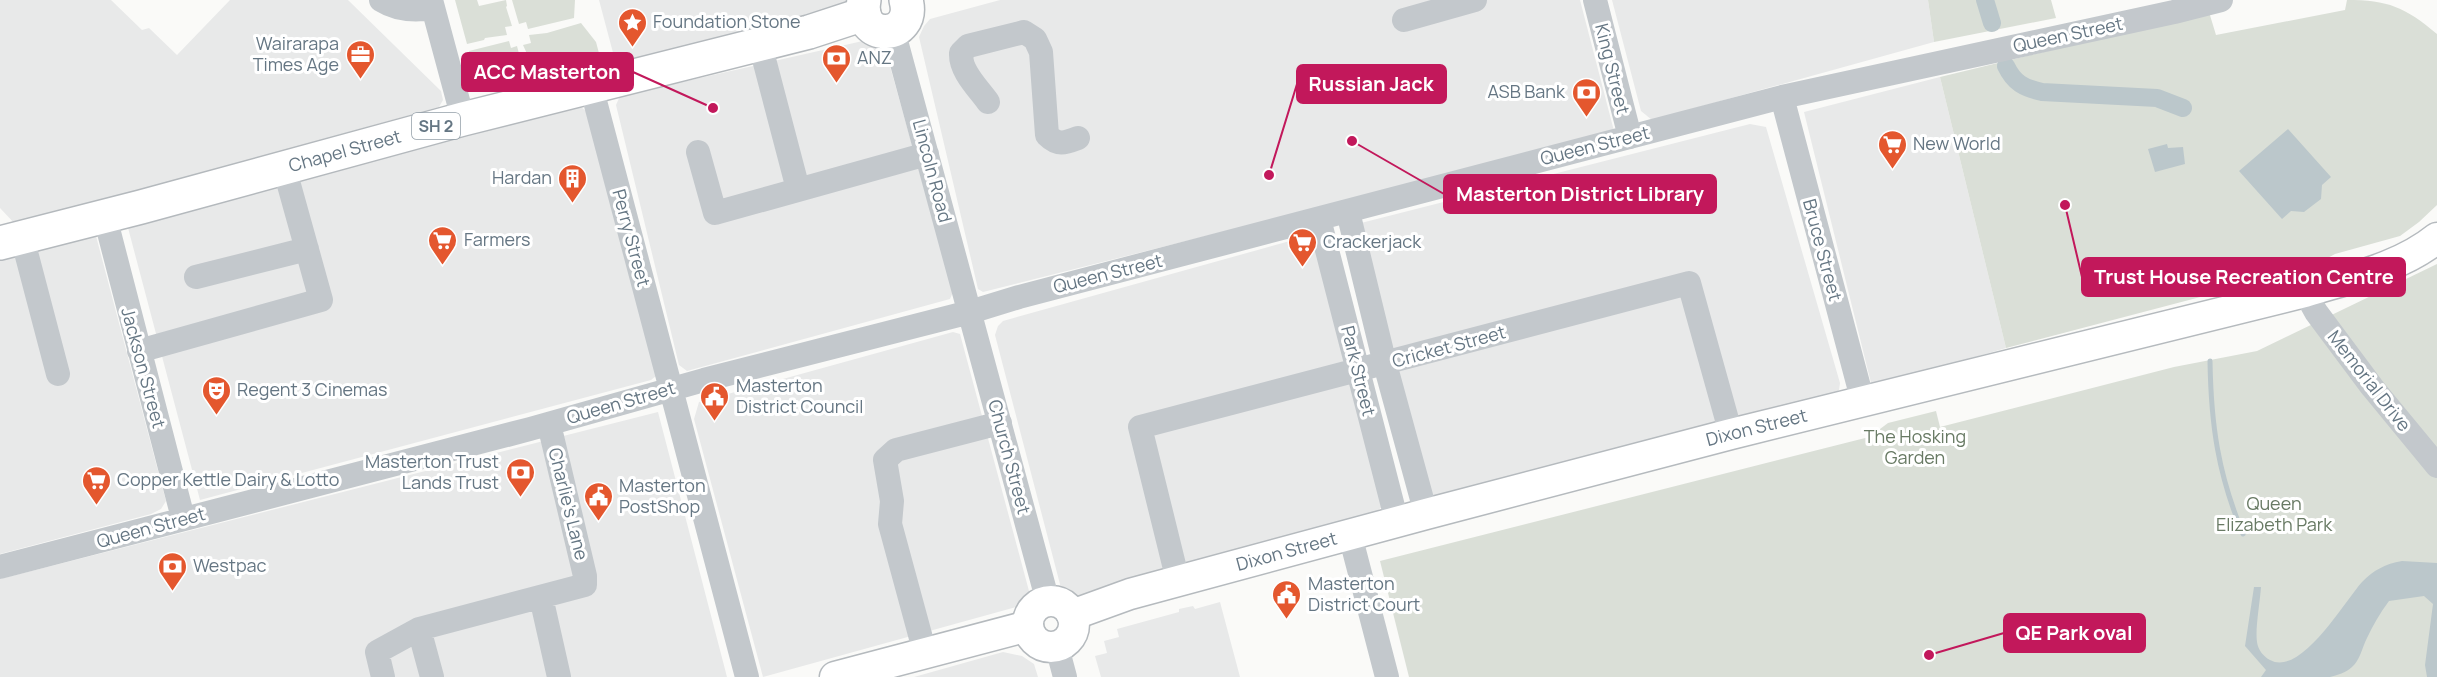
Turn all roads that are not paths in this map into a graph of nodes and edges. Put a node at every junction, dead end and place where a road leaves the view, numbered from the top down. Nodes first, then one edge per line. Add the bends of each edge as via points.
1 (381, 0) edge
2 (1475, 0) edge
3 (1595, 0) edge
4 (2221, 0) edge
5 (432, 4) edge
6 (864, 7) edge
7 (907, 9) edge
8 (1404, 20) dead end
9 (760, 44) junction
10 (591, 86) junction
11 (1782, 97) junction
12 (988, 102) dead end
13 (463, 119) junction
14 (1630, 137) junction
15 (1078, 138) dead end
16 (698, 152) dead end
17 (927, 154) junction
18 (284, 166) junction
19 (798, 189) junction
20 (1348, 212) junction
21 (105, 217) junction
22 (1319, 219) junction
23 (8, 236) edge
24 (2437, 238) edge
25 (307, 249) junction
26 (196, 277) dead end
27 (2305, 292) junction
28 (970, 312) junction
29 (139, 351) junction
30 (1385, 364) junction
31 (1357, 371) junction
32 (58, 374) dead end
33 (672, 390) junction
34 (1863, 402) junction
35 (1000, 423) junction
36 (549, 424) junction
37 (1731, 434) junction
38 (2437, 466) edge
39 (1426, 514) junction
40 (183, 518) junction
41 (1397, 522) junction
42 (1350, 534) junction
43 (0, 567) edge
44 (1178, 581) junction
45 (541, 597) junction
46 (1060, 609) junction
47 (1028, 626) junction
48 (419, 629) junction
49 (1057, 646) junction
50 (926, 653) junction
51 (383, 677) edge
52 (432, 677) edge
53 (559, 677) edge
54 (747, 677) edge
55 (835, 677) edge
56 (1065, 677) edge
57 (1388, 677) edge

1 - 5 street via 407,9 420,10
2 - 8 street
3 - 14 street, King Street
4 - 11 street, Queen Street
5 - 13 street
6 - 7 highway, SH 2 via 865,19 875,30
6 - 9 highway, Chapel Street / SH 2
7 - 17 street, Lincoln Road
9 - 10 highway, Chapel Street / SH 2
9 - 19 street
10 - 13 highway, Chapel Street / SH 2
10 - 33 street, Perry Street
11 - 14 street, Queen Street
11 - 34 street, Bruce Street
12 - 15 street via 966,70 961,53 968,46 1024,32 1035,39 1041,52 1047,135 1064,144
13 - 18 highway, Chapel Street / SH 2
14 - 20 street, Queen Street
16 - 19 street via 715,213
17 - 19 street
17 - 28 street, Lincoln Road
18 - 21 highway, Chapel Street / SH 2
18 - 25 street
20 - 22 street, Queen Street
20 - 30 street, Park Street
21 - 23 highway, Chapel Street / SH 2
21 - 29 street, Jackson Street
22 - 28 street, Queen Street
22 - 31 street, Park Street
23 - 32 street
24 - 27 main road, Dixon Street via 2391,264
25 - 26 street
25 - 29 street via 321,300
27 - 34 main road, Dixon Street
27 - 38 street, Memorial Drive via 2365,378
28 - 33 street, Queen Street
28 - 35 street, Church Street
29 - 40 street, Jackson Street
30 - 31 street, Cricket Street
30 - 37 street, Cricket Street via 1689,283
30 - 39 street, Park Street
31 - 41 street, Park Street
31 - 44 street, Cricket Street via 1140,427
33 - 36 street, Queen Street
33 - 54 street, Perry Street
34 - 37 main road, Dixon Street
35 - 46 street, Church Street
35 - 50 street via 896,450 885,460 892,501 890,524
36 - 40 street, Queen Street
36 - 45 street, Charlie's Lane via 585,585
37 - 39 main road, Dixon Street
39 - 41 main road, Dixon Street
40 - 43 street, Queen Street
41 - 42 main road, Dixon Street
42 - 44 main road, Dixon Street
42 - 57 street
44 - 46 main road, Dixon Street
45 - 48 street
45 - 53 street
46 - 47 main road via 1034,609
46 - 49 main road via 1074,624 1071,635
47 - 49 main road via 1039,644
47 - 50 main road
48 - 51 street via 377,652
48 - 52 street
49 - 56 street
50 - 55 main road

